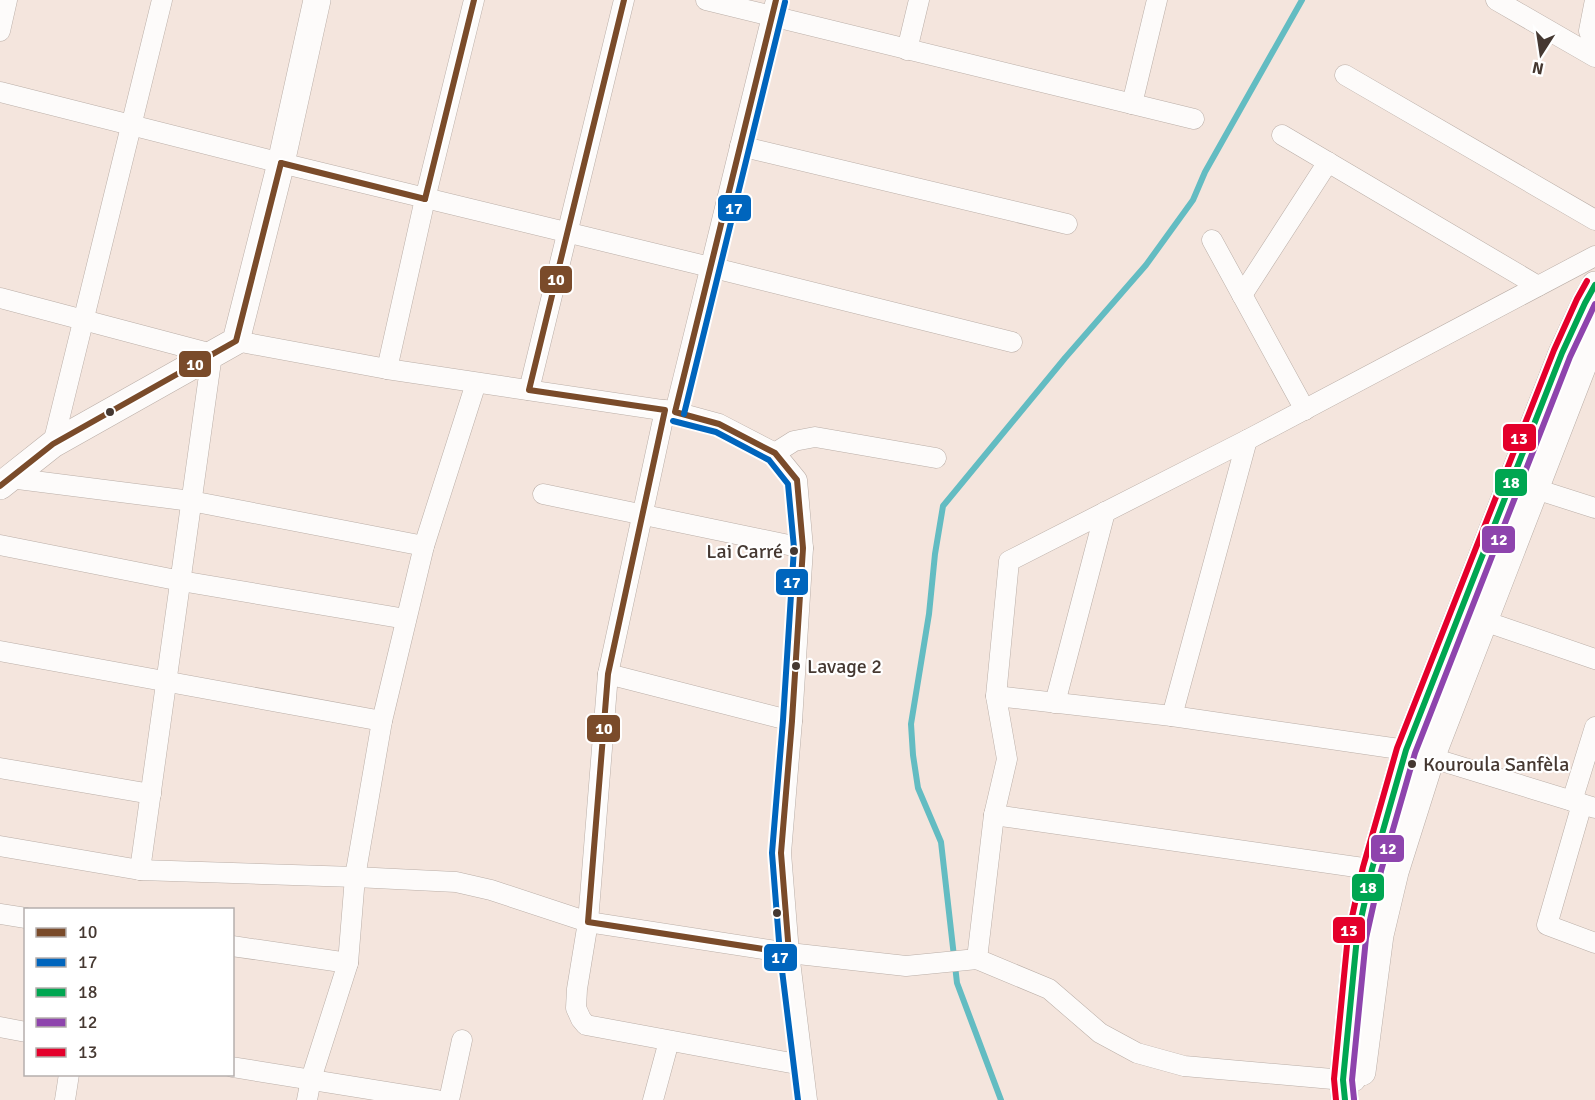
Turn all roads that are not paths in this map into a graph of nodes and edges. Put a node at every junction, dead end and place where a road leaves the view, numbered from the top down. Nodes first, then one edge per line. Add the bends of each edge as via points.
1 (7, 0) edge
2 (162, 0) edge
3 (317, 0) edge
4 (474, 0) edge
5 (624, 0) edge
6 (706, 0) edge
7 (919, 0) edge
8 (1157, 0) edge
9 (1496, 0) edge
10 (1594, 0) edge
11 (774, 8) edge
12 (0, 31) edge
13 (1595, 47) edge
14 (907, 50) junction
15 (1595, 57) edge
16 (1345, 75) dead end
17 (0, 92) edge
18 (1132, 104) junction
19 (1194, 119) dead end
20 (131, 125) junction
21 (1282, 135) dead end
22 (740, 146) junction
23 (1328, 162) junction
24 (281, 163) junction
25 (425, 199) junction
26 (1595, 220) edge
27 (1067, 224) dead end
28 (567, 232) junction
29 (1212, 240) dead end
30 (1595, 256) edge
31 (710, 267) junction
32 (1595, 285) edge
33 (1538, 286) junction
34 (1242, 295) junction
35 (0, 298) edge
36 (83, 320) junction
37 (1595, 328) edge
38 (236, 341) junction
39 (1012, 342) dead end
40 (212, 354) junction
41 (1581, 359) edge
42 (387, 369) junction
43 (476, 383) junction
44 (529, 390) junction
45 (1305, 410) junction
46 (670, 411) junction
47 (1247, 440) junction
48 (53, 444) junction
49 (775, 453) junction
50 (936, 458) dead end
51 (5, 482) edge
52 (1524, 485) junction
53 (543, 494) dead end
54 (191, 501) junction
55 (1595, 508) edge
56 (1105, 512) junction
57 (643, 514) junction
58 (0, 545) edge
59 (424, 546) junction
60 (803, 548) junction
61 (181, 581) junction
62 (406, 619) junction
63 (1484, 621) junction
64 (0, 651) edge
65 (1595, 659) edge
66 (608, 674) junction
67 (167, 682) junction
68 (996, 696) junction
69 (1055, 703) junction
70 (1172, 716) junction
71 (792, 720) junction
72 (382, 721) junction
73 (1595, 727) edge
74 (1419, 754) junction
75 (0, 768) edge
76 (151, 794) junction
77 (1583, 804) edge
78 (994, 815) junction
79 (0, 846) edge
80 (140, 870) junction
81 (1383, 871) junction
82 (356, 877) junction
83 (0, 914) edge
84 (24, 918) edge
85 (588, 922) junction
86 (1595, 943) edge
87 (234, 946) edge
88 (789, 953) junction
89 (977, 959) junction
90 (348, 963) junction
91 (0, 1027) edge
92 (24, 1032) edge
93 (462, 1040) dead end
94 (669, 1041) junction
95 (802, 1065) junction
96 (234, 1066) edge
97 (69, 1076) edge
98 (311, 1079) junction
99 (1353, 1090) edge
100 (64, 1100) edge
101 (307, 1100) edge
102 (437, 1100) edge
103 (449, 1100) edge
104 (653, 1100) edge
105 (807, 1100) edge

1 - 12 street
2 - 20 street
3 - 24 main road
4 - 25 street
5 - 28 street
6 - 11 street
7 - 14 street
8 - 18 street
9 - 15 street
10 - 13 street via 1589,31
11 - 14 street
11 - 22 street
14 - 18 street
16 - 26 street
17 - 20 street
18 - 19 street
20 - 24 street
20 - 36 street
21 - 23 street
22 - 27 street
22 - 31 street
23 - 33 street
23 - 34 street
24 - 25 street
24 - 38 main road
25 - 28 street
25 - 42 street
28 - 31 street
28 - 44 street
29 - 34 street
30 - 33 street
31 - 39 street
31 - 46 street
32 - 41 main road via 1585,303
33 - 45 street
34 - 45 street
35 - 36 street
36 - 40 street
36 - 48 street
37 - 41 main road
38 - 40 main road
38 - 42 street
40 - 48 main road
40 - 54 street
41 - 52 main road
42 - 43 street
43 - 44 street
43 - 59 street
44 - 46 street
45 - 47 street
46 - 49 street via 719,424
46 - 57 street
47 - 56 street
47 - 70 street
48 - 51 main road
49 - 50 street via 794,441 815,437
49 - 60 street via 797,480
51 - 54 street
52 - 55 street
52 - 63 main road
52 - 74 main road
53 - 57 street
54 - 59 street
54 - 61 street
56 - 68 street via 1009,561
56 - 69 street
57 - 60 street
57 - 66 street
58 - 61 street
59 - 62 street
60 - 71 street
61 - 62 street
61 - 67 street
62 - 72 street
63 - 65 street
63 - 74 main road
64 - 67 street
66 - 71 street
66 - 85 street
67 - 72 street
67 - 76 street
68 - 69 street
68 - 78 street via 1007,759
69 - 70 street
70 - 74 street
71 - 88 street via 781,853
72 - 82 street
73 - 77 street
74 - 77 street
74 - 81 main road
75 - 76 street
76 - 80 street
77 - 86 street via 1547,925
78 - 81 street
78 - 89 street
79 - 80 street
80 - 82 street
81 - 99 main road via 1380,935
82 - 85 street via 456,882
82 - 90 street
83 - 84 street
85 - 88 street
85 - 94 street via 577,989 576,1008 581,1019 586,1024
87 - 90 street
88 - 89 street via 906,966
88 - 95 street
89 - 99 street via 1049,988 1100,1033 1137,1053 1184,1066
90 - 98 street
91 - 92 street
93 - 103 street
94 - 95 street
94 - 104 street
95 - 105 street
96 - 98 street
97 - 100 street
98 - 101 street
98 - 102 street

